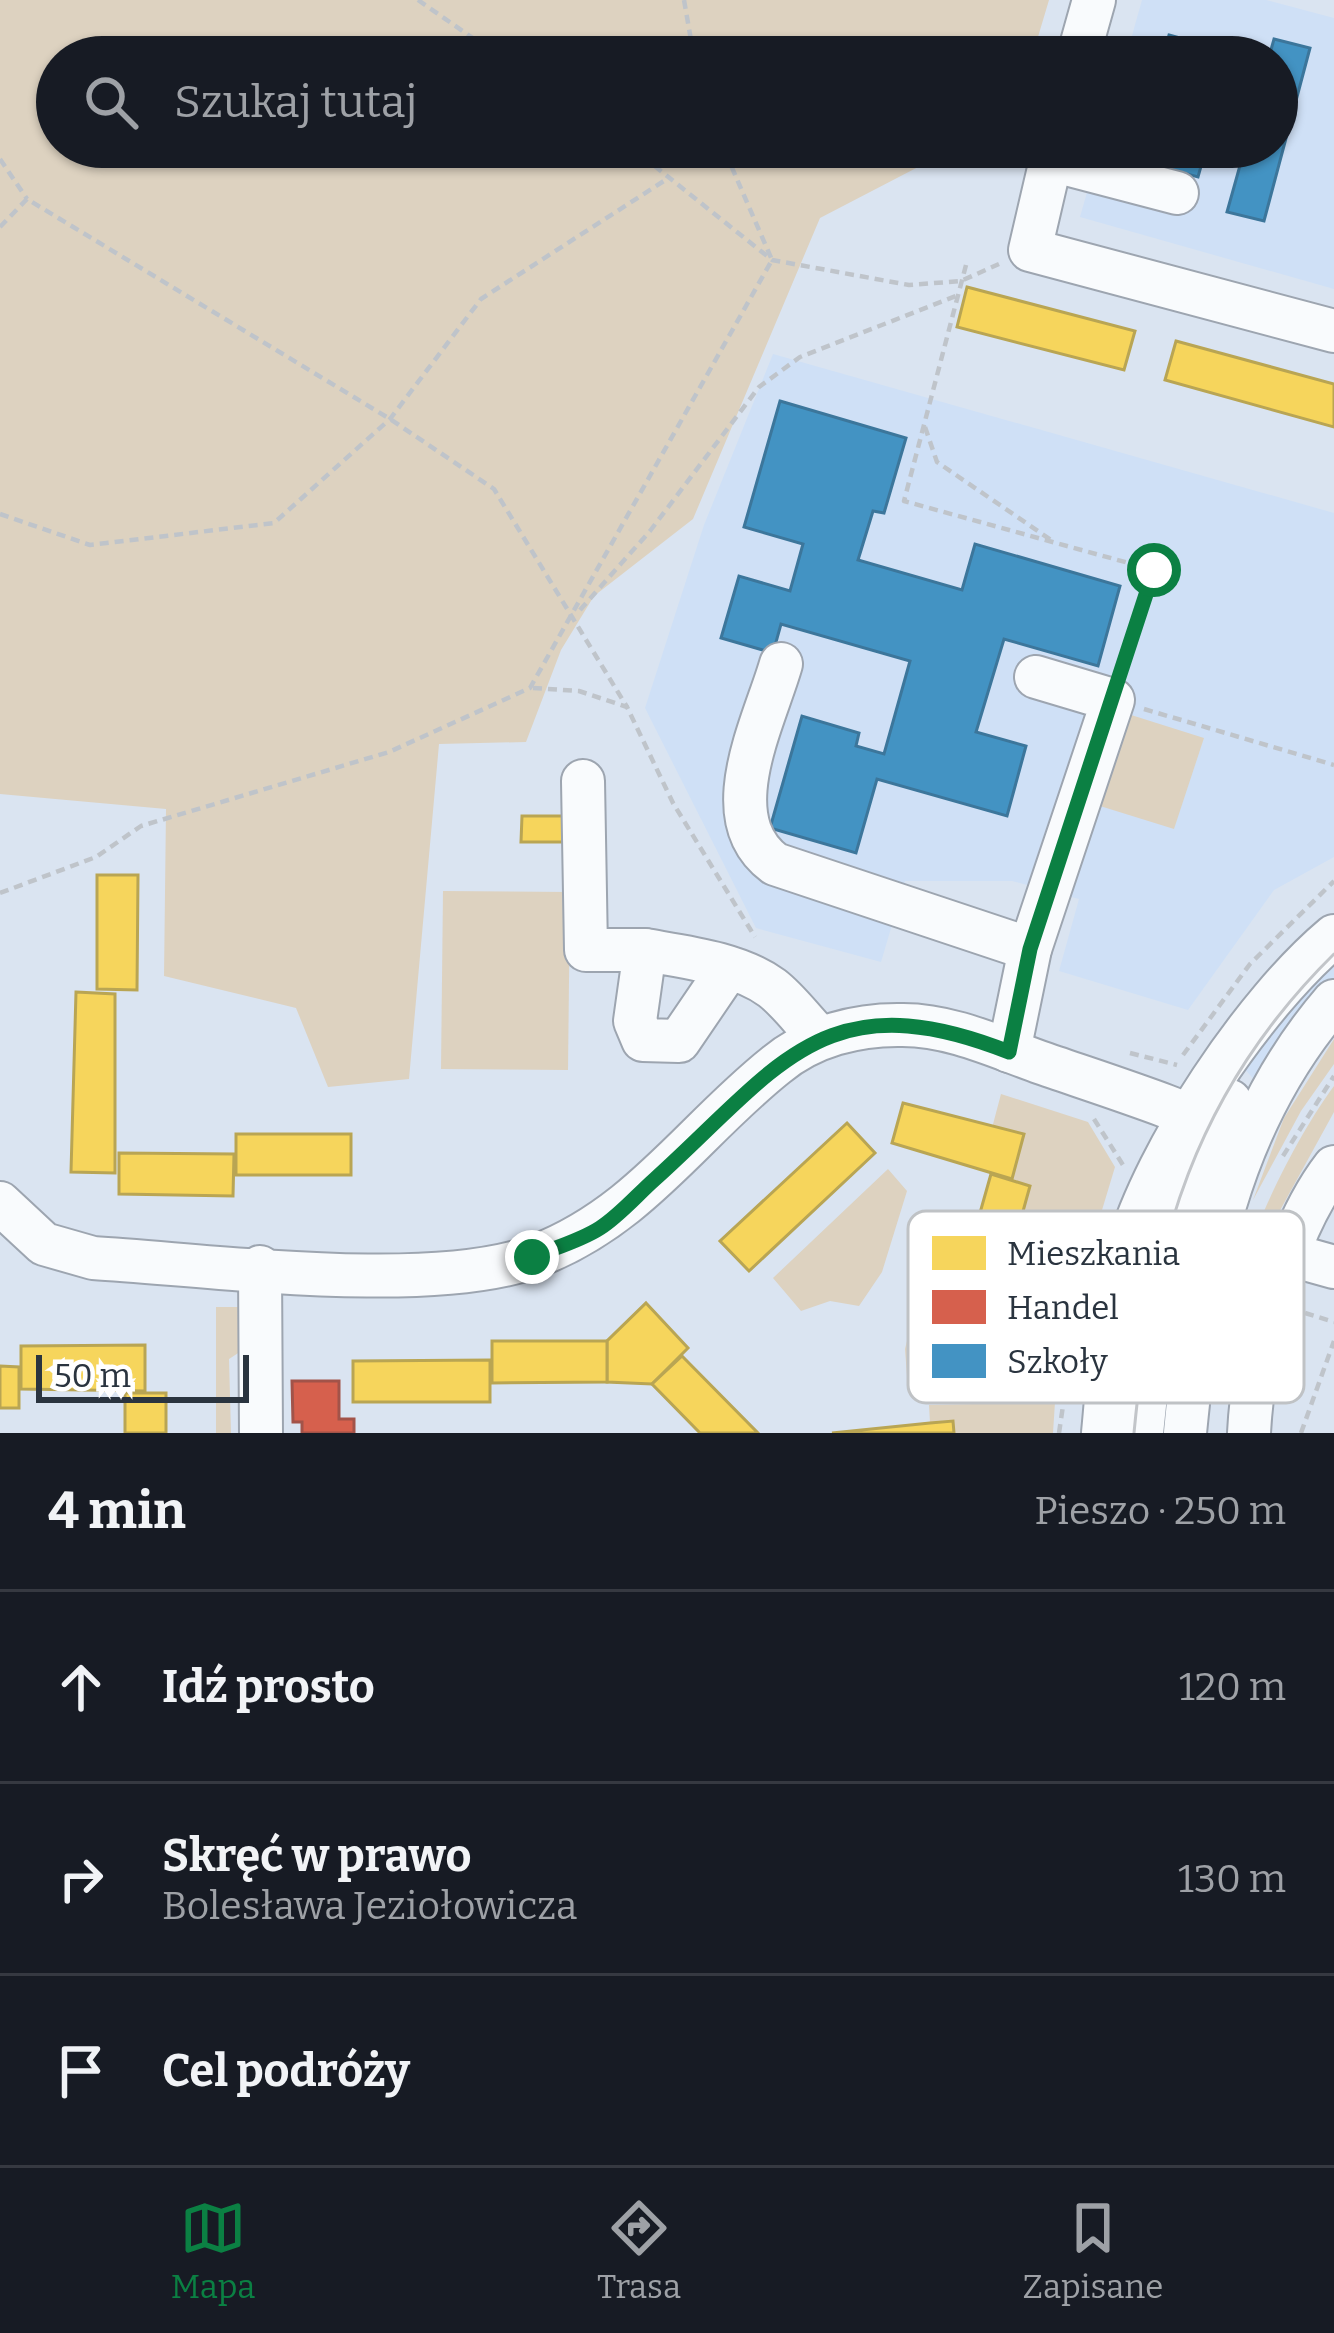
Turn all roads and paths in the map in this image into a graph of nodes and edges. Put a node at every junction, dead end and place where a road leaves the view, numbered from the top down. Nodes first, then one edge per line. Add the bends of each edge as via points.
1 (418, 0) edge
2 (684, 0) edge
3 (1094, 0) edge
4 (470, 36) edge
5 (690, 36) edge
6 (1084, 36) edge
7 (0, 159) edge
8 (658, 168) edge
9 (732, 168) edge
10 (1049, 168) edge
11 (1098, 168) edge
12 (670, 177) junction
13 (1177, 194) dead end
14 (27, 199) junction
15 (0, 227) edge
16 (1030, 250) junction
17 (772, 260) junction
18 (966, 265) dead end
19 (961, 281) junction
20 (958, 296) junction
21 (1334, 331) edge
22 (390, 419) junction
23 (924, 425) junction
24 (0, 514) edge
25 (1056, 543) junction
26 (572, 619) junction
27 (781, 664) dead end
28 (1036, 677) dead end
29 (530, 688) junction
30 (1113, 700) junction
31 (627, 707) junction
32 (1334, 765) edge
33 (583, 781) dead end
34 (0, 892) edge
35 (1334, 936) edge
36 (1030, 949) junction
37 (645, 950) junction
38 (1334, 963) edge
39 (728, 969) junction
40 (770, 987) junction
41 (1334, 1001) edge
42 (818, 1036) junction
43 (1009, 1052) junction
44 (1334, 1076) edge
45 (1094, 1119) dead end
46 (1233, 1135) junction
47 (1123, 1165) dead end
48 (1334, 1167) edge
49 (0, 1203) edge
50 (1141, 1211) edge
51 (1190, 1211) edge
52 (1217, 1211) edge
53 (1304, 1228) edge
54 (1304, 1259) edge
55 (260, 1268) junction
56 (1334, 1268) edge
57 (1334, 1341) edge
58 (1107, 1403) edge
59 (1145, 1403) edge
60 (1189, 1403) edge
61 (1251, 1403) edge
62 (260, 1433) edge
63 (1103, 1433) edge
64 (1142, 1433) edge
65 (1185, 1433) edge
66 (1249, 1433) edge
67 (1301, 1433) edge

1 - 4 path
2 - 5 path
3 - 6 street
7 - 14 path
8 - 12 path
9 - 17 path
10 - 16 street
11 - 13 street
12 - 17 path
12 - 22 path via 481,299
14 - 15 path
14 - 22 path
16 - 19 path
16 - 21 street
17 - 19 path via 909,286
17 - 26 path
18 - 19 path
19 - 20 path
20 - 23 path
20 - 26 path via 800,357 759,387
22 - 24 path via 274,523 90,545
22 - 26 path via 494,489
23 - 25 path via 938,462
23 - 25 path via 904,501
25 - 30 path via 1154,570
26 - 29 path
26 - 31 path
27 - 36 street via 747,780 746,830 758,851 775,864
28 - 30 street
29 - 31 path via 578,691
29 - 34 path via 389,752 141,826 96,857
30 - 32 path
30 - 36 street
31 - 40 path via 723,892 770,960
33 - 37 street via 586,950
35 - 46 street via 1263,1013
36 - 43 street
37 - 39 street
37 - 39 street via 635,1021 644,1040 679,1041
38 - 46 street via 1262,1049
39 - 40 street
40 - 42 street
41 - 46 street
42 - 43 street via 902,1024 964,1034
42 - 55 street via 600,1228 532,1257 405,1274
43 - 46 street
44 - 46 path
45 - 47 path
46 - 50 street via 1153,1178
46 - 51 street
46 - 52 street
48 - 53 street
49 - 55 street via 44,1244 93,1258
54 - 56 street
55 - 62 street
57 - 67 path
58 - 63 street
59 - 64 street
60 - 65 street
61 - 66 street

